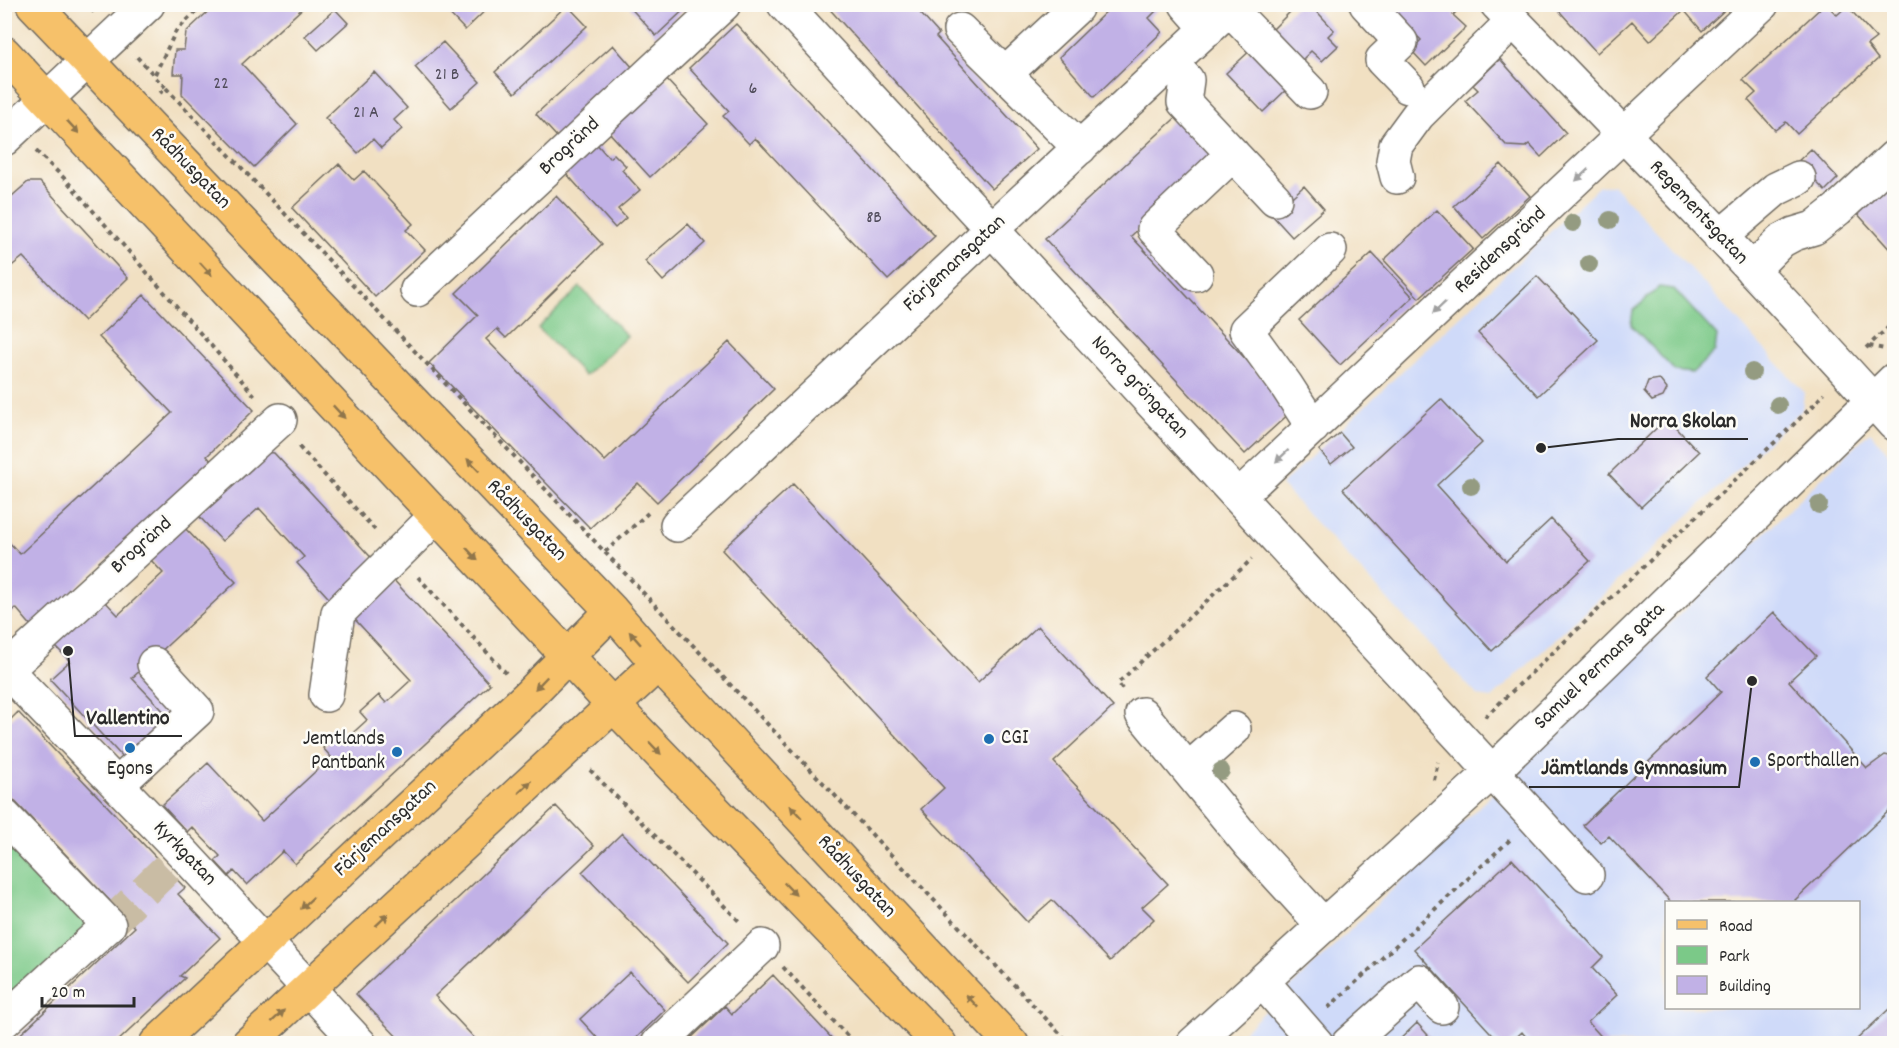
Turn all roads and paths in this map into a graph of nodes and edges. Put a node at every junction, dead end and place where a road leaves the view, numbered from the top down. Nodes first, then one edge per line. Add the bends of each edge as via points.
1 (33, 4) edge
2 (148, 4) edge
3 (724, 4) edge
4 (784, 4) edge
5 (1076, 4) edge
6 (1186, 4) edge
7 (1366, 4) edge
8 (1762, 4) edge
9 (1505, 13) edge
10 (1224, 14) edge
11 (960, 30) dead end
12 (4, 53) edge
13 (86, 62) junction
14 (1171, 63) junction
15 (1005, 74) junction
16 (1408, 87) dead end
17 (166, 88) dead end
18 (1310, 92) dead end
19 (46, 99) junction
20 (9, 134) edge
21 (1624, 135) junction
22 (1080, 148) junction
23 (1233, 154) junction
24 (1894, 157) edge
25 (1397, 177) dead end
26 (1799, 178) dead end
27 (1275, 199) dead end
28 (992, 229) junction
29 (1720, 237) junction
30 (1330, 250) dead end
31 (1752, 270) junction
32 (1196, 274) dead end
33 (417, 290) dead end
34 (1894, 322) edge
35 (1845, 369) junction
36 (1884, 390) edge
37 (280, 420) junction
38 (1894, 424) edge
39 (1313, 427) junction
40 (1239, 496) junction
41 (436, 516) junction
42 (677, 525) joint
43 (1275, 538) junction
44 (605, 552) junction
45 (397, 554) junction
46 (612, 611) junction
47 (568, 655) junction
48 (154, 664) dead end
49 (658, 664) junction
50 (5, 670) edge
51 (326, 695) dead end
52 (528, 696) junction
53 (614, 706) junction
54 (1142, 714) joint
55 (1233, 729) dead end
56 (1461, 739) junction
57 (570, 745) junction
58 (1190, 769) junction
59 (1492, 772) junction
60 (1433, 782) dead end
61 (117, 785) junction
62 (4, 816) edge
63 (1534, 818) junction
64 (1587, 875) dead end
65 (1324, 926) junction
66 (265, 941) junction
67 (762, 946) junction
68 (1262, 981) junction
69 (308, 988) junction
70 (1442, 1007) dead end
71 (4, 1021) edge
72 (1311, 1037) edge
73 (156, 1044) edge
74 (248, 1044) edge
75 (360, 1044) edge
76 (658, 1044) edge
77 (855, 1044) edge
78 (940, 1044) edge
79 (1012, 1044) edge
80 (1070, 1044) edge
81 (1193, 1044) edge
82 (1348, 1044) edge

1 - 13 main road, Rådhusgatan
2 - 13 street
3 - 33 street, Brogränd
4 - 28 street, Norra gröngatan
5 - 15 street
6 - 10 street
7 - 16 street via 1401,42 1382,60
8 - 21 street, Residensgränd
9 - 21 street, Regementsgatan
9 - 25 street via 1396,145 1393,161
10 - 14 street, Färjemansgatan
10 - 18 street
11 - 15 street
12 - 19 main road
13 - 19 street
46 -> 13 main road, Rådhusgatan
14 - 22 street, Färjemansgatan
14 - 23 street via 1187,80 1184,102
15 - 22 street
17 - 44 path
19 - 20 street
19 -> 41 main road
20 - 37 path via 66,180
21 - 29 street, Regementsgatan
21 -> 39 street, Residensgränd
22 - 28 street, Färjemansgatan
23 - 27 street
23 - 32 street via 1154,229
24 - 31 street via 1838,209 1814,228 1781,241
26 - 29 street via 1776,189
28 - 40 street, Norra gröngatan
28 - 42 street, Färjemansgatan
29 - 31 street, Regementsgatan
30 - 39 street via 1246,330
31 - 35 street, Regementsgatan
34 - 35 path
35 - 36 street, Regementsgatan
35 - 56 path via 1813,406
36 - 38 street, Regementsgatan
36 - 59 street, Samuel Permans gata
37 - 45 path via 292,440
37 - 50 street, Brogränd
39 -> 40 street, Residensgränd
40 - 43 street, Norra gröngatan
41 - 45 street
41 -> 47 main road
42 - 44 path via 653,508
43 - 54 path via 1118,683
43 - 56 street, Norra gröngatan
44 - 80 path
45 - 51 street via 338,613
45 - 52 path
46 - 47 main road, Färjemansgatan
49 -> 46 main road, Rådhusgatan
47 -> 52 main road, Färjemansgatan
47 - 53 main road
48 - 61 street via 197,711
49 - 53 main road
79 -> 49 main road, Rådhusgatan
50 - 61 street, Kyrkgatan
52 -> 66 main road, Färjemansgatan
53 - 57 main road
53 -> 78 main road
54 - 58 street
55 - 58 street
56 - 59 street, Norra gröngatan
56 - 60 path via 1437,763
57 - 67 path
69 -> 57 main road
58 - 65 street via 1249,844
59 - 63 street, Norra gröngatan
59 - 65 street, Samuel Permans gata
61 - 66 street, Kyrkgatan
62 - 71 street via 109,925
63 - 64 street, Norra gröngatan
63 - 72 path
65 - 68 street, Samuel Permans gata
66 - 69 street, Kyrkgatan
66 - 73 main road, Färjemansgatan
67 - 76 street
67 - 77 path
68 - 72 street
68 - 81 street, Samuel Permans gata
74 -> 69 main road
69 - 75 street, Kyrkgatan
70 - 82 street via 1419,981

